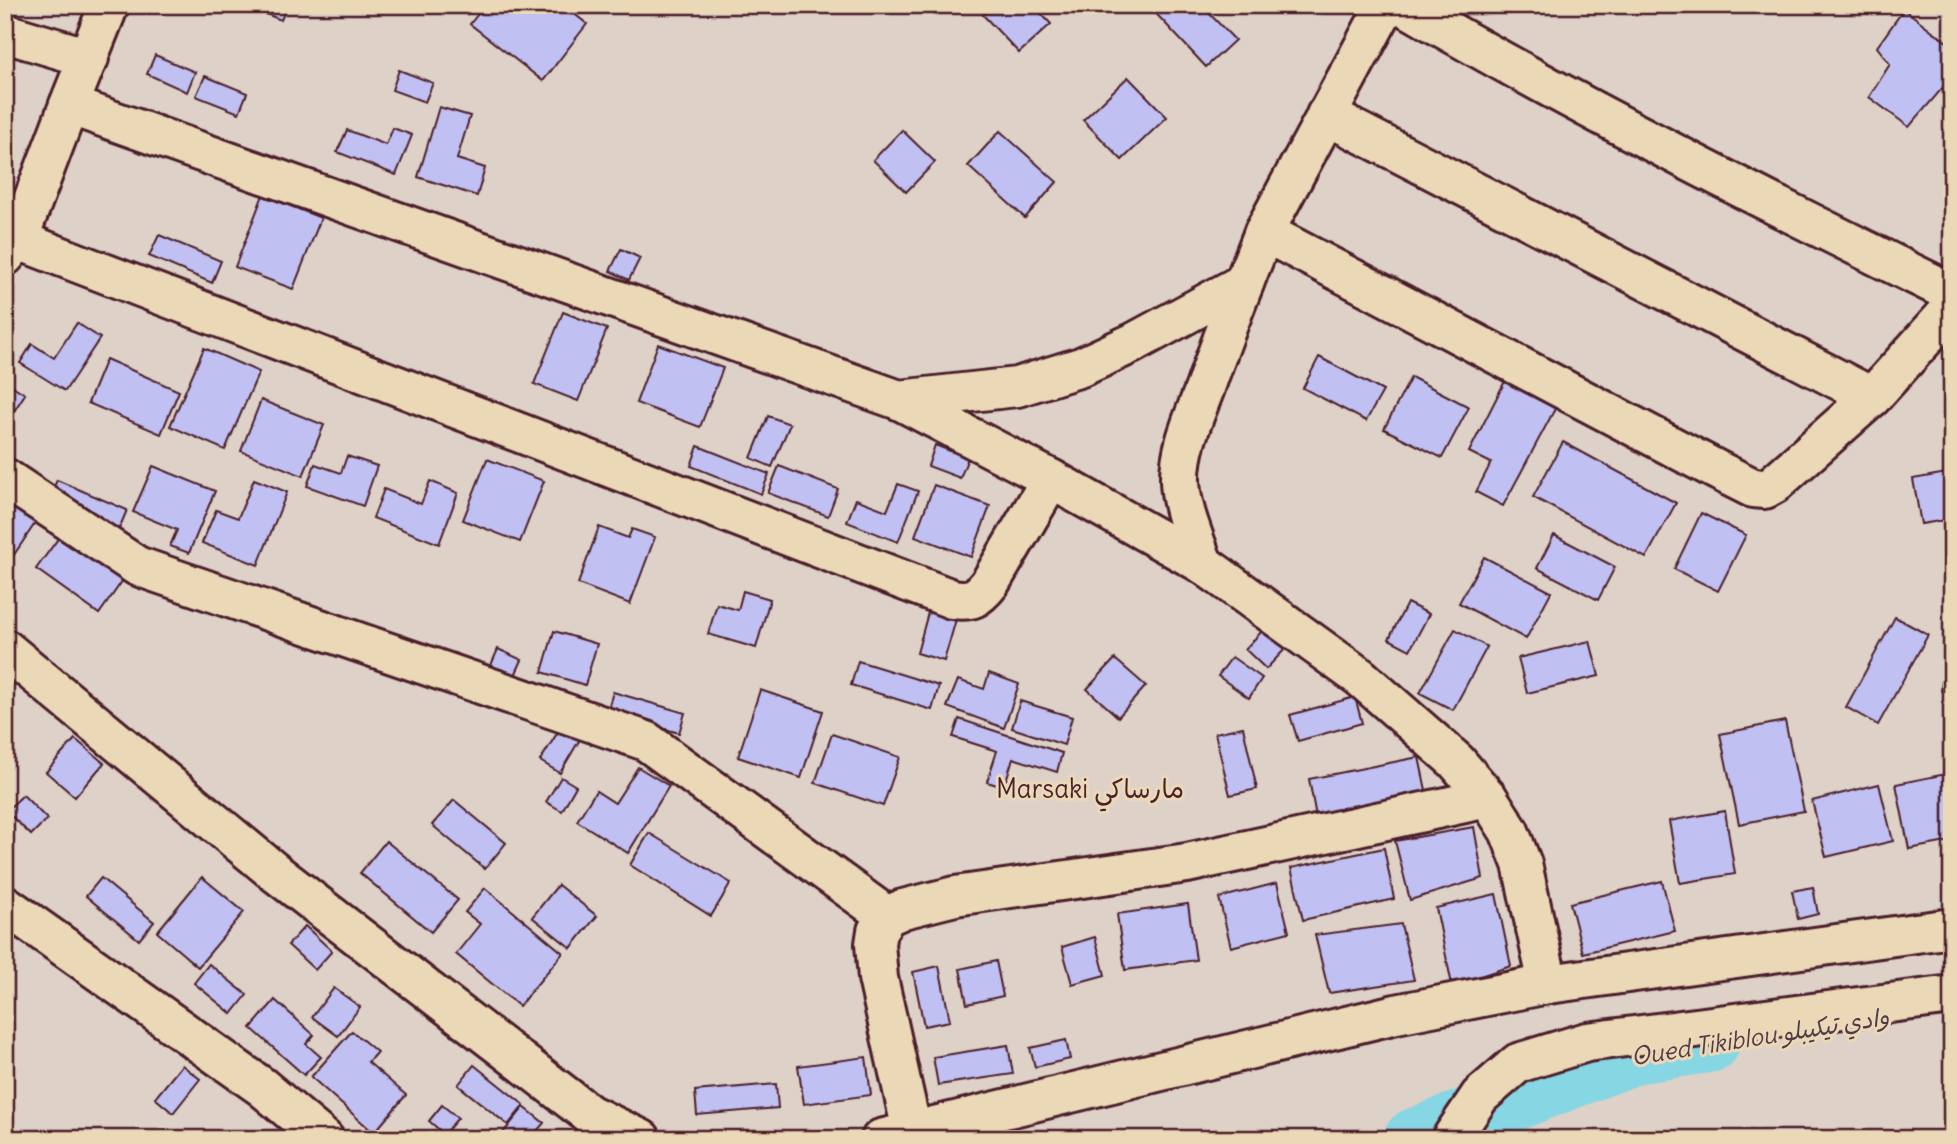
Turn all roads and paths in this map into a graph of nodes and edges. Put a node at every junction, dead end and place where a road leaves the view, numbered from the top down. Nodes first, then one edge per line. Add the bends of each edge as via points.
1 (109, 5) edge
2 (1386, 5) edge
3 (1403, 5) edge
4 (5, 33) edge
5 (89, 58) junction
6 (69, 104) junction
7 (1326, 115) junction
8 (1264, 232) junction
9 (11, 248) edge
10 (1244, 283) junction
11 (1952, 293) edge
12 (1952, 308) edge
13 (1939, 346) edge
14 (1872, 397) junction
15 (899, 400) junction
16 (5, 478) edge
17 (1051, 479) junction
18 (1203, 564) junction
19 (5, 649) edge
20 (1488, 798) junction
21 (5, 905) edge
22 (887, 916) junction
23 (1952, 928) edge
24 (1548, 984) junction
25 (1952, 996) edge
26 (897, 1135) edge
27 (324, 1139) edge
28 (641, 1139) edge
29 (1451, 1139) edge

1 - 5 street
2 - 7 street
3 - 11 street via 1519,71
4 - 5 street
5 - 6 street
6 - 9 street
6 - 15 street
7 - 8 street
7 - 14 street
8 - 10 street
8 - 14 street via 1753,488 1765,489 1787,475
9 - 17 street via 965,601 980,596 990,583
10 - 15 street via 1081,367 1017,387
10 - 18 street via 1182,458 1183,504
12 - 13 street
13 - 14 street
15 - 17 street
16 - 22 street via 137,566 646,741
17 - 18 street
18 - 20 street via 1360,677 1456,761
19 - 28 street via 277,874 589,1114
20 - 22 street via 1187,863 955,896
20 - 24 street via 1509,831 1522,864
21 - 27 street via 262,1087
22 - 26 street via 874,944
23 - 24 street
24 - 26 street via 1396,1014
25 - 29 street via 1587,1042 1518,1063 1480,1096

